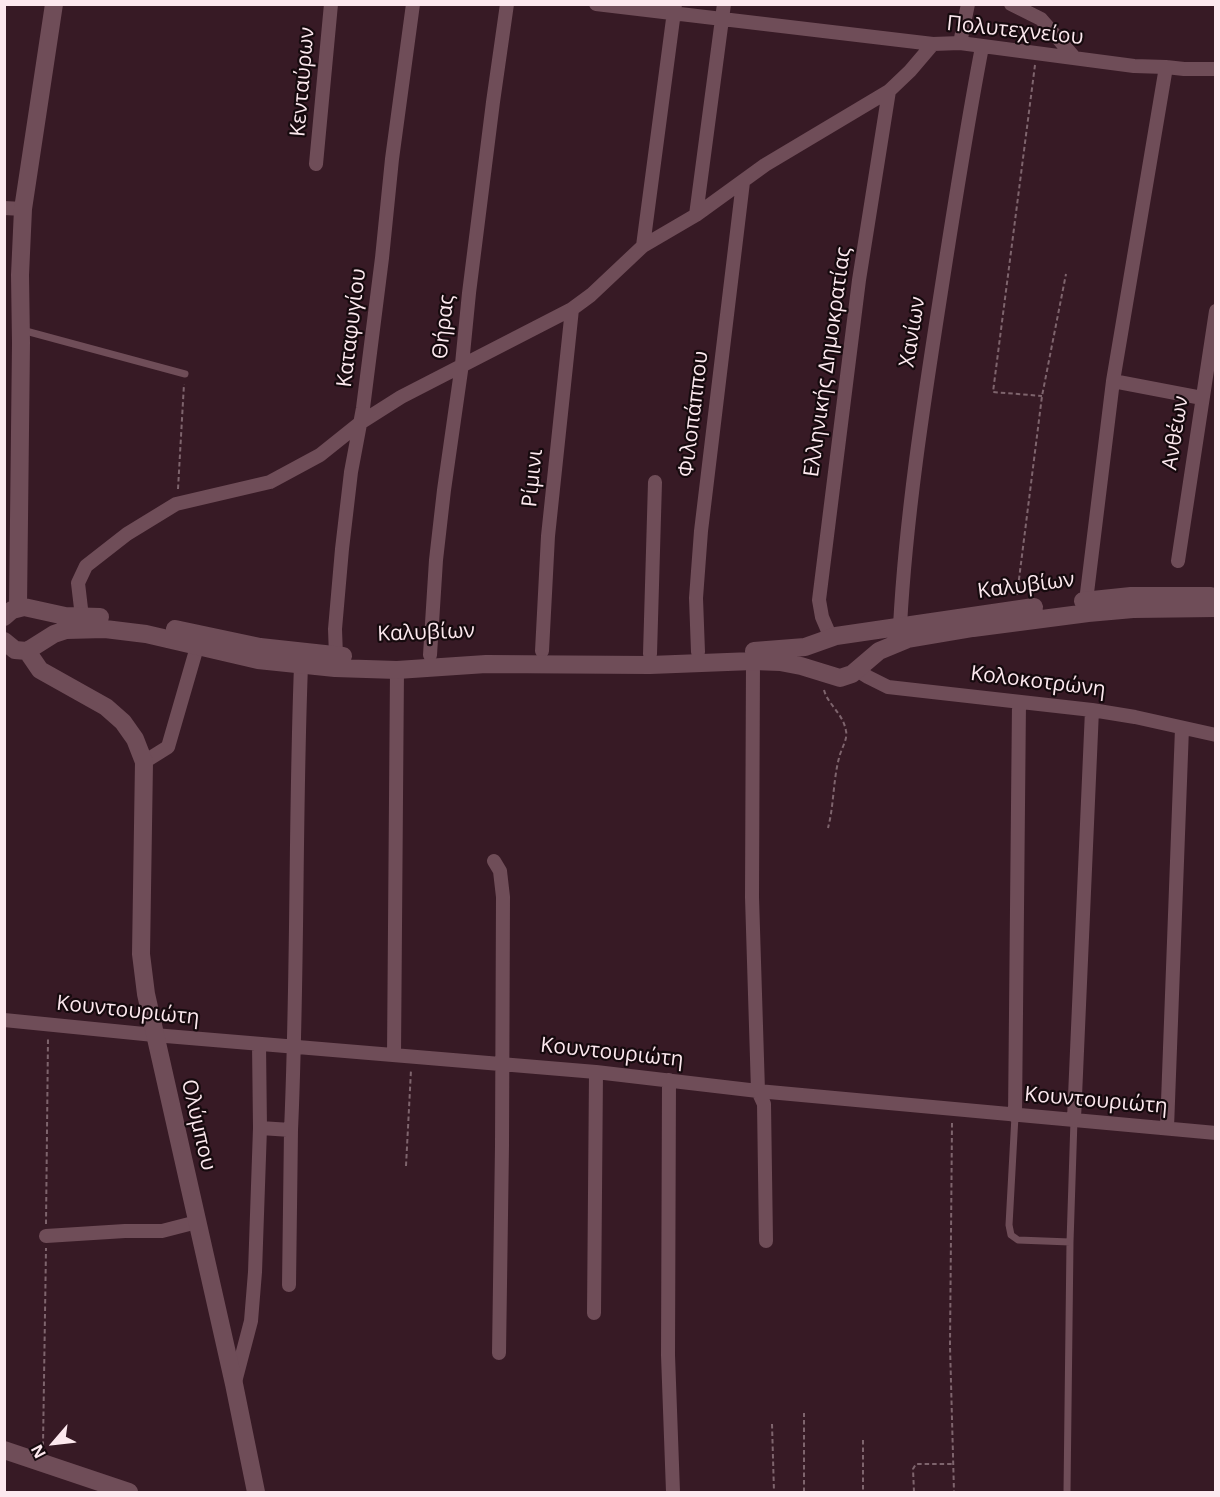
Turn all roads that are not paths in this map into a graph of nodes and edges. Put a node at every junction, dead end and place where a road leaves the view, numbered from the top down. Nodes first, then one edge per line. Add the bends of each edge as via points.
1 (54, 4) edge
2 (331, 4) edge
3 (413, 4) edge
4 (507, 4) edge
5 (596, 4) edge
6 (724, 4) edge
7 (968, 4) edge
8 (1011, 4) edge
9 (674, 9) edge
10 (721, 20) junction
11 (960, 43) junction
12 (933, 44) junction
13 (982, 47) junction
14 (1074, 57) junction
15 (1166, 66) junction
16 (1215, 69) edge
17 (889, 91) junction
18 (316, 164) dead end
19 (743, 182) junction
20 (4, 208) edge
21 (23, 209) junction
22 (696, 215) junction
23 (643, 246) junction
24 (572, 309) junction
25 (1215, 310) edge
26 (21, 330) junction
27 (462, 364) junction
28 (185, 374) road end
29 (1113, 381) junction
30 (1202, 398) junction
31 (360, 423) junction
32 (655, 482) dead end
33 (1178, 561) dead end
34 (1215, 596) edge
35 (1086, 601) junction
36 (1215, 608) edge
37 (14, 610) edge
38 (82, 616) junction
39 (900, 626) junction
40 (835, 638) junction
41 (4, 641) edge
42 (33, 647) junction
43 (197, 647) junction
44 (542, 651) junction
45 (698, 652) junction
46 (650, 654) junction
47 (430, 655) junction
48 (336, 656) junction
49 (753, 661) junction
50 (301, 666) junction
51 (858, 668) junction
52 (397, 670) junction
53 (831, 676) junction
54 (1019, 702) junction
55 (1092, 710) junction
56 (1182, 728) junction
57 (1215, 735) edge
58 (144, 762) junction
59 (494, 861) dead end
60 (4, 1020) edge
61 (154, 1035) junction
62 (259, 1044) junction
63 (295, 1046) junction
64 (394, 1055) junction
65 (502, 1064) junction
66 (596, 1072) junction
67 (669, 1080) junction
68 (758, 1091) junction
69 (1015, 1116) junction
70 (1074, 1119) junction
71 (260, 1128) junction
72 (1167, 1128) junction
73 (291, 1130) junction
74 (1215, 1133) edge
75 (197, 1222) junction
76 (46, 1236) dead end
77 (766, 1241) dead end
78 (1070, 1242) junction
79 (289, 1285) dead end
80 (594, 1313) dead end
81 (499, 1353) dead end
82 (234, 1384) junction
83 (4, 1450) edge
84 (129, 1492) edge
85 (256, 1492) edge
86 (673, 1492) edge
87 (1067, 1492) edge

1 - 21 main road
2 - 18 street, Κενταύρων
3 - 31 street, Καταφυγίου
4 - 27 street, Θήρας
5 - 9 street, Πολυτεχνείου
6 - 10 street
7 - 11 street
8 - 14 street via 1041,19
9 - 10 street, Πολυτεχνείου
9 - 23 street
10 - 12 street, Πολυτεχνείου
10 - 22 street
11 - 12 street, Πολυτεχνείου
11 - 13 street, Πολυτεχνείου
12 - 17 street
13 - 14 street, Πολυτεχνείου
13 - 39 street, Χανίων via 927,382
14 - 15 street, Πολυτεχνείου via 1134,66
15 - 16 street, Πολυτεχνείου
15 - 29 street
17 - 19 street
17 - 40 street, Ελληνικής Δημοκρατίας via 859,280 819,600 822,617
19 - 22 street
19 - 45 street, Φιλοπάππου via 701,531 696,598
20 - 21 street
21 - 26 main road
22 - 23 street
23 - 24 street
24 - 27 street
24 - 44 street, Ρίμινι via 548,536
25 - 30 street, Ανθέων
26 - 28 lane
26 - 37 main road
27 - 31 street
27 - 47 street, Θήρας via 436,560
29 - 30 street
29 - 35 street
30 - 33 street, Ανθέων
31 - 38 street via 320,454 270,482 176,504 127,534 86,566 78,583
31 - 48 street, Καταφυγίου via 342,549
32 - 46 street
34 - 35 main road, Καλυβίων via 1131,596
35 - 39 main road, Καλυβίων
36 - 51 main road, Καλυβίων via 1133,609 973,628 891,644
37 - 38 main road, Καλυβίων
37 - 42 main road via 37,613 42,619 44,636
38 - 48 main road, Καλυβίων via 149,623 260,647
39 - 40 main road, Καλυβίων
40 - 45 main road, Καλυβίων via 805,647
40 - 51 main road via 850,639 859,648
40 - 53 main road via 820,650 819,657 823,669
41 - 42 main road via 15,650
42 - 43 main road, Καλυβίων via 66,630 105,629
42 - 58 main road via 40,670 106,707 123,722
43 - 50 main road, Καλυβίων
43 - 58 street via 168,747
44 - 46 main road, Καλυβίων
44 - 47 main road, Καλυβίων
45 - 46 main road, Καλυβίων
47 - 48 main road, Καλυβίων
49 - 52 main road, Καλυβίων via 497,664
49 - 53 main road, Καλυβίων via 791,664
49 - 68 street via 752,897
50 - 52 main road, Καλυβίων
50 - 63 street
51 - 53 main road, Καλυβίων via 847,677
51 - 54 street, Κολοκοτρώνη via 888,687
52 - 64 street
54 - 55 street, Κολοκοτρώνη
54 - 69 street
55 - 56 street, Κολοκοτρώνη
55 - 70 street
56 - 57 street, Κολοκοτρώνη
56 - 72 street
58 - 61 main road, Ολύμπου via 141,954
59 - 65 street via 500,871 503,897
60 - 61 street, Κουντουριώτη
61 - 62 street, Κουντουριώτη
61 - 75 main road, Ολύμπου
62 - 63 street, Κουντουριώτη
62 - 71 street
63 - 64 street, Κουντουριώτη
63 - 73 street
64 - 65 street, Κουντουριώτη
65 - 66 street, Κουντουριώτη
65 - 81 street
66 - 67 street, Κουντουριώτη
66 - 80 street
67 - 68 street, Κουντουριώτη
67 - 86 street via 668,1354
68 - 69 street, Κουντουριώτη
68 - 77 street via 764,1104
69 - 70 street, Κουντουριώτη
69 - 78 lane via 1011,1235 1018,1240
70 - 72 street, Κουντουριώτη
70 - 78 lane
71 - 73 street
71 - 82 street via 251,1321
72 - 74 street, Κουντουριώτη
73 - 79 street
75 - 76 street via 162,1231
75 - 82 main road, Ολύμπου
78 - 87 lane
82 - 85 main road, Ολύμπου
83 - 84 main road

